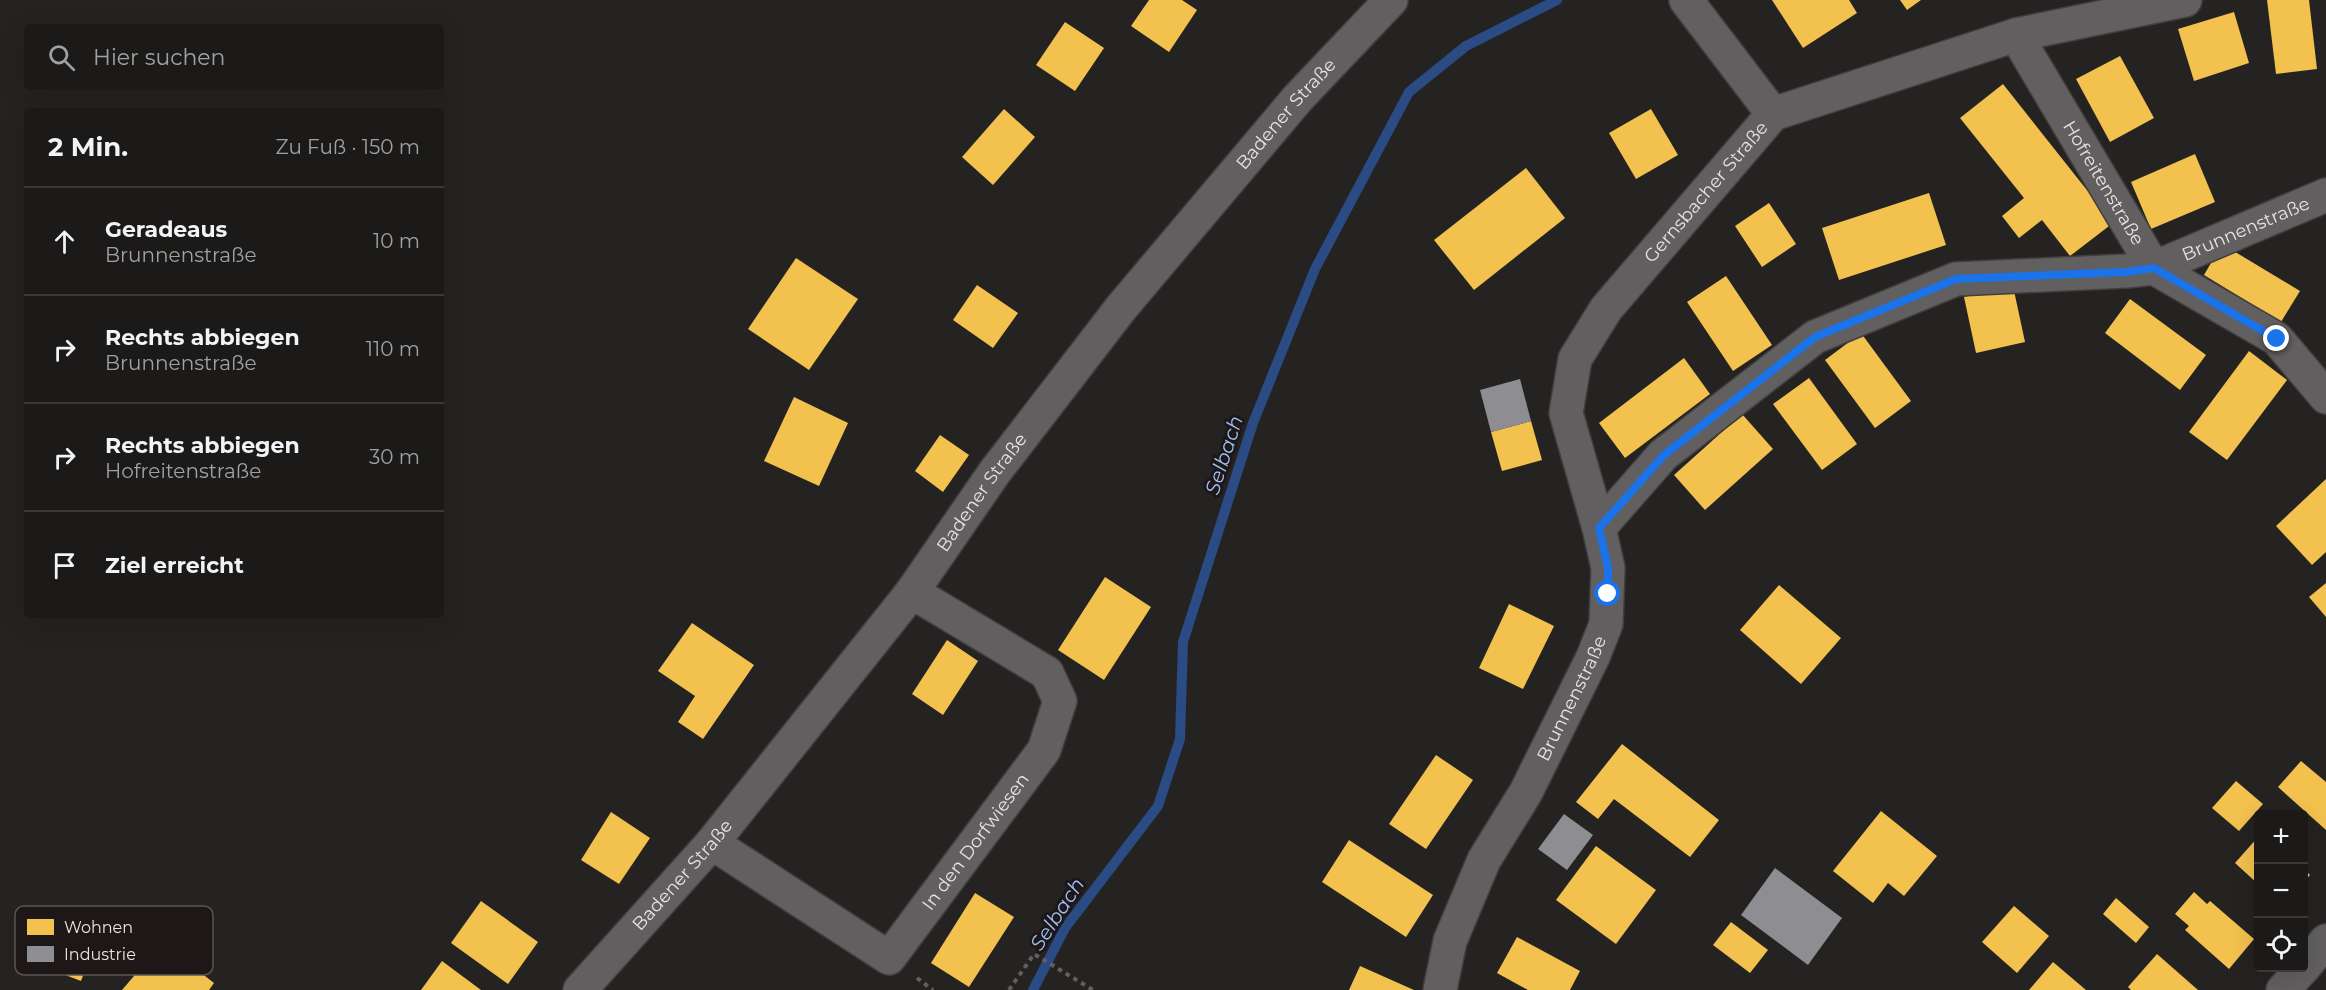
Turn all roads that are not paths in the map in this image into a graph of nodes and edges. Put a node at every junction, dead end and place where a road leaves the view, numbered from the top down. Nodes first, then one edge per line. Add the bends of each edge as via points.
1 (1391, 0) edge
2 (1686, 0) edge
3 (2185, 0) edge
4 (2016, 35) junction
5 (1773, 114) junction
6 (2326, 195) edge
7 (2154, 268) junction
8 (2326, 397) edge
9 (1599, 528) junction
10 (912, 592) junction
11 (712, 843) junction
12 (2326, 941) edge
13 (2308, 961) edge
14 (2299, 972) edge
15 (580, 990) edge
16 (1440, 990) edge
17 (2283, 990) edge

1 - 10 street, Badener Straße via 1298,98 1121,308 994,473
2 - 5 street
3 - 4 street, Gernsbacher Straße
4 - 5 street, Gernsbacher Straße
4 - 7 street, Hofreitenstraße
5 - 9 street, Gernsbacher Straße via 1606,309 1575,358 1566,413
6 - 7 street, Brunnenstraße
7 - 8 street, Hofreitenstraße via 2277,339
7 - 9 street, Brunnenstraße via 1956,279 1815,337 1664,455
9 - 16 street, Brunnenstraße via 1608,568 1606,624 1526,792 1484,860 1450,941
10 - 11 street, Badener Straße
10 - 11 street, In den Dorfwiesen via 1047,673 1060,701 1044,750 889,958
11 - 15 street, Badener Straße
12 - 13 street
14 - 17 street

